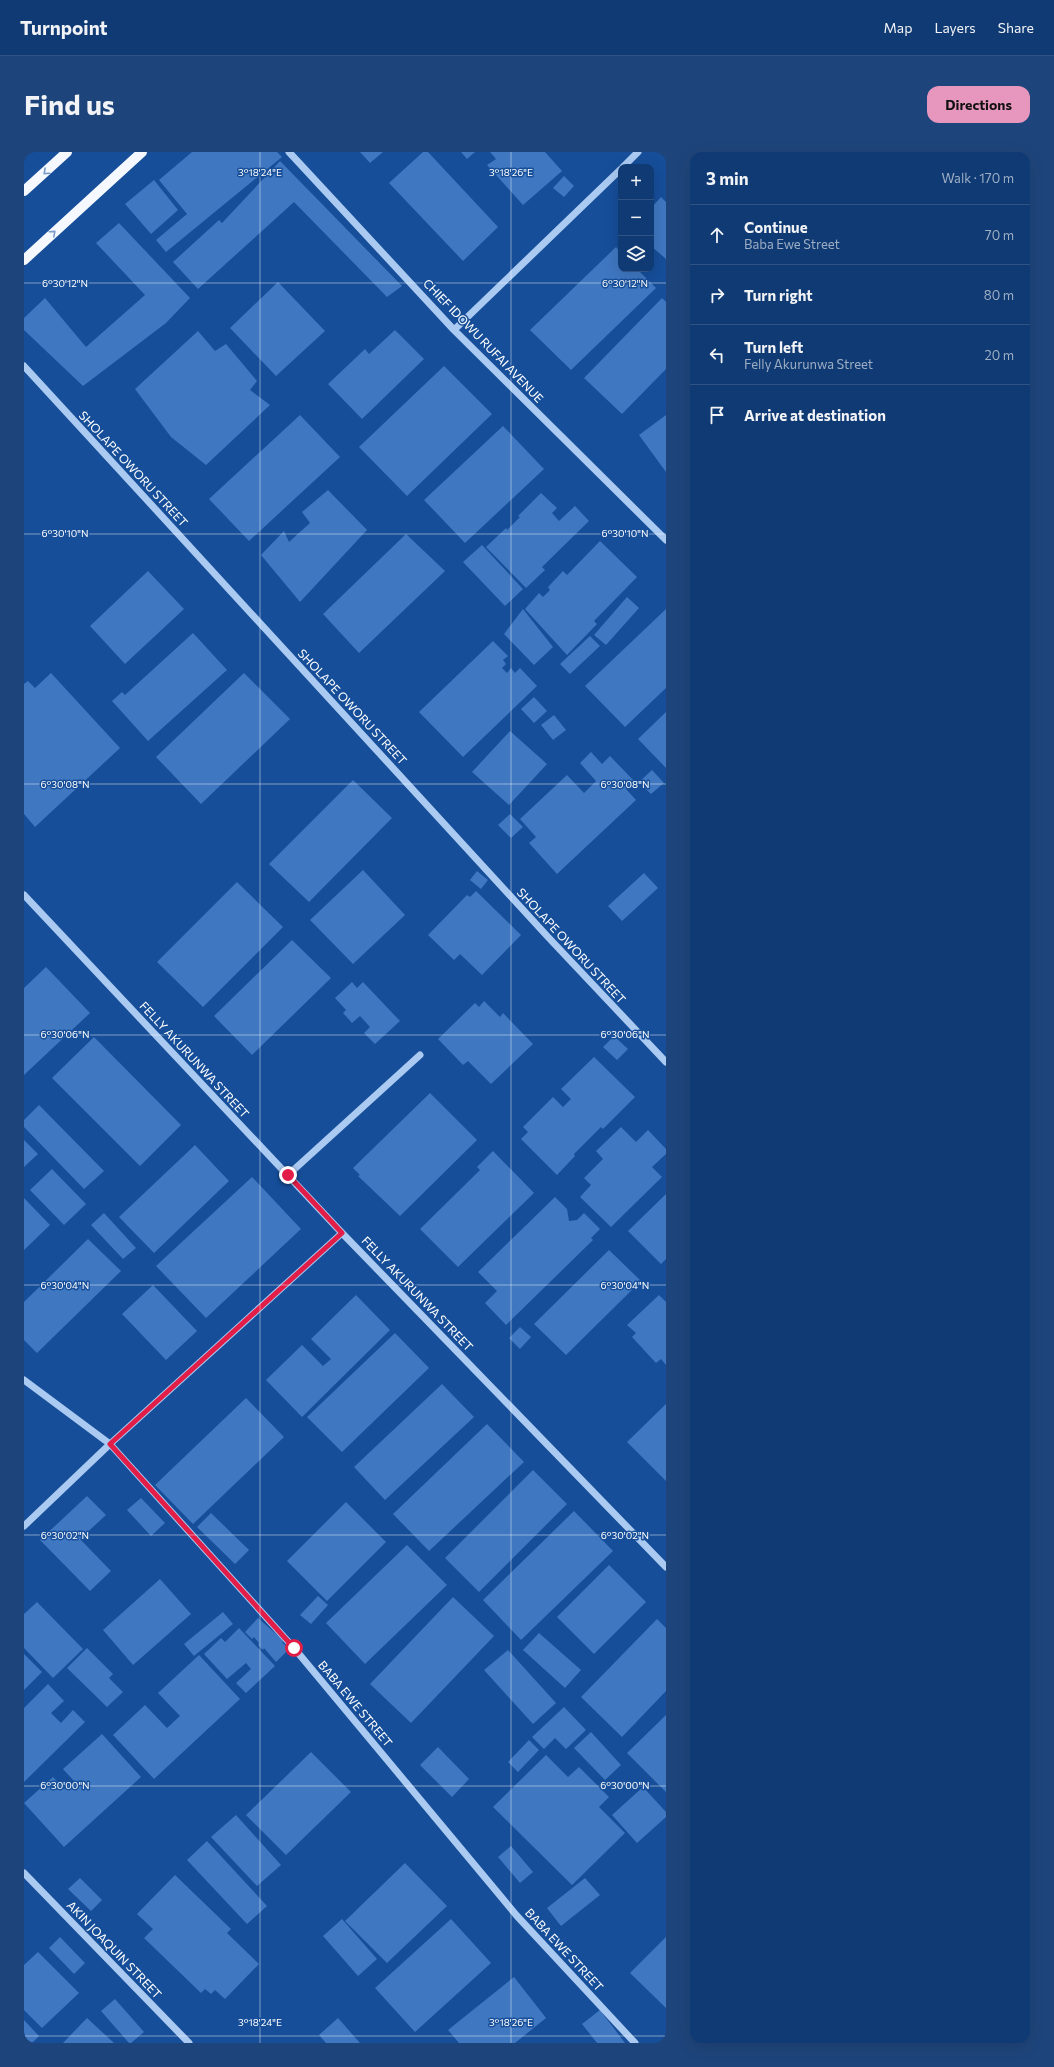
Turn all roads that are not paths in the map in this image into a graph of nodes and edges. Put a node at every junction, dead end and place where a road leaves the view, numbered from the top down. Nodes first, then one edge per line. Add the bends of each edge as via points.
1 (67, 152) edge
2 (142, 152) edge
3 (290, 152) edge
4 (638, 152) edge
5 (626, 164) edge
6 (618, 172) edge
7 (24, 191) edge
8 (24, 260) edge
9 (454, 330) junction
10 (24, 366) edge
11 (666, 540) edge
12 (24, 895) edge
13 (420, 1055) dead end
14 (666, 1062) edge
15 (288, 1175) junction
16 (342, 1233) junction
17 (24, 1380) edge
18 (110, 1444) junction
19 (24, 1526) edge
20 (666, 1567) edge
21 (24, 1873) edge
22 (184, 2042) edge
23 (635, 2043) edge

1 -> 7 main road
8 -> 2 main road
3 - 9 street, CHIEF IDOWU RUFAI AVENUE
4 - 5 street
6 - 9 street
9 - 11 street, CHIEF IDOWU RUFAI AVENUE
10 - 14 street, SHOLAPE OWORU STREET
12 - 15 street, FELLY AKURUNWA STREET
13 - 15 street
15 - 16 street, FELLY AKURUNWA STREET
16 - 18 street
16 - 20 street, FELLY AKURUNWA STREET
17 - 18 street, BABA EWE STREET
18 - 19 street
18 - 23 street, BABA EWE STREET via 294,1648 517,1916
21 - 22 street, AKIN JOAQUIN STREET

